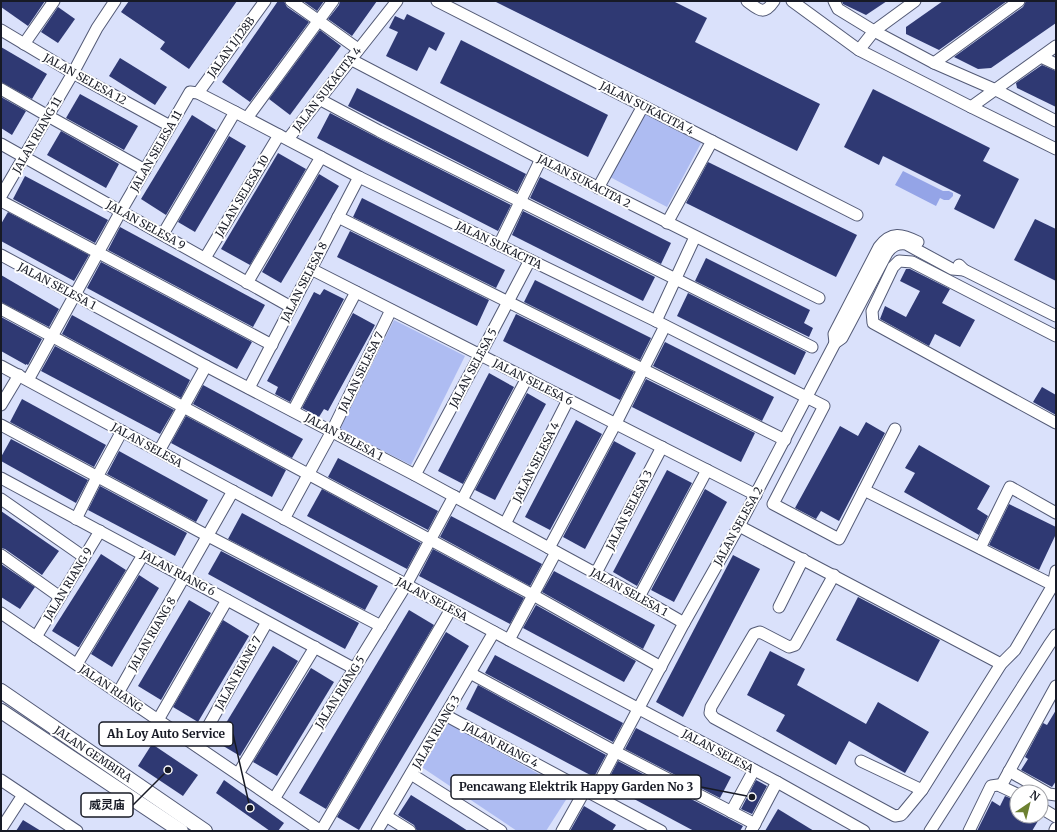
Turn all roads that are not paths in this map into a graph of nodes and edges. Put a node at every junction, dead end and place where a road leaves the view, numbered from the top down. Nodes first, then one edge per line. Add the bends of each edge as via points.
1 (54, 1) edge
2 (115, 1) edge
3 (265, 1) edge
4 (291, 1) edge
5 (333, 1) edge
6 (397, 1) edge
7 (437, 1) edge
8 (747, 1) edge
9 (774, 1) edge
10 (792, 1) edge
11 (834, 1) edge
12 (915, 1) edge
13 (1019, 1) edge
14 (318, 20) junction
15 (1, 30) edge
16 (874, 31) junction
17 (24, 44) junction
18 (1056, 46) edge
19 (358, 49) junction
20 (860, 50) junction
21 (1041, 57) junction
22 (350, 59) junction
23 (934, 63) junction
24 (1056, 64) edge
25 (73, 73) junction
26 (1, 89) edge
27 (996, 90) junction
28 (194, 92) junction
29 (319, 98) junction
30 (643, 106) junction
31 (971, 107) junction
32 (235, 112) junction
33 (48, 116) junction
34 (247, 118) junction
35 (1056, 121) edge
36 (170, 126) junction
37 (283, 137) junction
38 (712, 141) junction
39 (1, 144) edge
40 (1056, 148) edge
41 (321, 156) junction
42 (24, 157) junction
43 (541, 159) junction
44 (144, 170) junction
45 (359, 176) junction
46 (598, 188) junction
47 (1, 196) edge
48 (1, 201) edge
49 (520, 202) junction
50 (121, 211) junction
51 (857, 215) dead end
52 (338, 217) junction
53 (667, 223) junction
54 (163, 234) junction
55 (695, 237) junction
56 (499, 245) junction
57 (98, 252) junction
58 (1, 255) edge
59 (205, 258) junction
60 (530, 260) junction
61 (311, 269) junction
62 (676, 279) junction
63 (247, 283) junction
64 (356, 292) junction
65 (75, 295) junction
66 (819, 298) dead end
67 (507, 302) junction
68 (291, 308) junction
69 (1, 309) edge
70 (391, 310) junction
71 (1056, 316) edge
72 (661, 324) junction
73 (52, 336) junction
74 (1056, 336) edge
75 (272, 345) junction
76 (812, 347) dead end
77 (480, 355) junction
78 (1, 366) edge
79 (206, 366) junction
80 (643, 369) junction
81 (24, 378) junction
82 (527, 378) junction
83 (249, 388) junction
84 (807, 398) junction
85 (568, 400) junction
86 (1, 405) edge
87 (183, 407) junction
88 (293, 411) junction
89 (1056, 422) edge
90 (616, 423) junction
91 (1, 425) edge
92 (894, 429) dead end
93 (122, 431) junction
94 (332, 431) junction
95 (785, 440) junction
96 (662, 447) junction
97 (159, 451) junction
98 (707, 470) junction
99 (308, 474) junction
100 (415, 475) junction
101 (766, 475) junction
102 (97, 477) junction
103 (1, 478) edge
104 (784, 484) junction
105 (864, 490) junction
106 (233, 491) junction
107 (756, 495) junction
108 (458, 498) junction
109 (1, 499) edge
110 (1056, 513) edge
111 (76, 518) junction
112 (284, 519) junction
113 (505, 524) junction
114 (739, 526) junction
115 (100, 531) junction
116 (208, 536) junction
117 (430, 540) junction
118 (980, 548) junction
119 (553, 550) junction
120 (1, 555) edge
121 (143, 555) junction
122 (84, 557) junction
123 (803, 559) junction
124 (1056, 571) edge
125 (596, 573) junction
126 (834, 575) junction
127 (185, 577) junction
128 (406, 585) junction
129 (1053, 585) junction
130 (533, 596) junction
131 (639, 596) junction
132 (60, 597) junction
133 (227, 600) junction
134 (779, 607) dead end
135 (451, 609) junction
136 (1, 613) edge
137 (267, 622) junction
138 (684, 623) junction
139 (381, 626) junction
140 (494, 632) junction
141 (1056, 635) edge
142 (36, 637) junction
143 (509, 640) junction
144 (315, 647) junction
145 (76, 664) junction
146 (1001, 664) junction
147 (661, 667) junction
148 (355, 669) junction
149 (470, 673) junction
150 (1056, 686) edge
151 (1, 691) edge
152 (118, 693) junction
153 (638, 708) junction
154 (1, 711) edge
155 (446, 715) junction
156 (158, 720) junction
157 (197, 746) junction
158 (616, 752) junction
159 (861, 761) dead end
160 (754, 770) junction
161 (1009, 771) junction
162 (238, 774) junction
163 (410, 774) junction
164 (1, 780) edge
165 (777, 782) junction
166 (1002, 786) junction
167 (922, 790) junction
168 (1009, 790) edge
169 (589, 792) junction
170 (23, 794) junction
171 (1056, 795) edge
172 (274, 799) junction
173 (731, 812) junction
174 (386, 816) junction
175 (64, 827) edge
176 (753, 827) edge
177 (1, 829) edge
178 (77, 831) edge
179 (181, 831) edge
180 (205, 831) edge
181 (321, 831) edge
182 (377, 831) edge
183 (410, 831) edge
184 (501, 831) edge
185 (562, 831) edge
186 (661, 831) edge
187 (864, 831) edge
188 (930, 831) edge
189 (969, 831) edge

1 - 17 street
2 - 25 street, JALAN RIANG 11
3 - 28 street, JALAN 1/128B
4 - 14 street
5 - 14 street
6 - 19 street, JALAN SUKACITA 4
7 - 30 street, JALAN SUKACITA 4
8 - 9 street via 764,11 769,9
10 - 20 street
11 - 16 street via 838,9
12 - 16 street
13 - 23 street
14 - 19 street
14 - 34 street
15 - 17 street, JALAN SELESA 12
16 - 20 street
16 - 23 street
17 - 25 street, JALAN SELESA 12
18 - 21 street
19 - 22 street, JALAN SUKACITA 4
20 - 31 street
21 - 24 street
21 - 27 street
22 - 29 street, JALAN SUKACITA 4
22 - 43 street, JALAN SUKACITA 2
23 - 27 street
25 - 33 street, JALAN RIANG 11
25 - 36 street, JALAN SELESA 12
26 - 33 street
27 - 31 street
27 - 35 street
28 - 32 street, JALAN SUKACITA
28 - 36 street, JALAN SELESA 11
29 - 37 street, JALAN SUKACITA 4
29 - 49 street
30 - 38 street, JALAN SUKACITA 4
30 - 46 street
31 - 40 street
32 - 34 street, JALAN SUKACITA
32 - 54 street
33 - 42 street, JALAN RIANG 11
33 - 44 street
34 - 37 street, JALAN SUKACITA
36 - 44 street, JALAN SELESA 11
37 - 41 street, JALAN SUKACITA
37 - 59 street, JALAN SELESA 10
38 - 51 street, JALAN SUKACITA 4
38 - 53 street
39 - 42 street, JALAN SELESA 9
41 - 45 street, JALAN SUKACITA
41 - 63 street
42 - 47 street, JALAN RIANG 11
42 - 50 street, JALAN SELESA 9
43 - 46 street, JALAN SUKACITA 2
43 - 49 street
44 - 50 street, JALAN SELESA 11
45 - 52 street, JALAN SELESA 8
45 - 56 street, JALAN SUKACITA
46 - 53 street, JALAN SUKACITA 2
48 - 57 street
49 - 56 street
49 - 62 street
50 - 54 street, JALAN SELESA 9
50 - 57 street, JALAN SELESA 11
52 - 61 street, JALAN SELESA 8
52 - 67 street
53 - 55 street, JALAN SUKACITA 2
54 - 59 street, JALAN SELESA 9
55 - 62 street
55 - 66 street, JALAN SUKACITA 2
56 - 60 street, JALAN SUKACITA
57 - 65 street, JALAN SELESA 11
57 - 75 street
58 - 65 street, JALAN SELESA 1
59 - 63 street, JALAN SELESA 9
60 - 67 street, JALAN SELESA 5
60 - 72 street, JALAN SUKACITA
61 - 64 street, JALAN SELESA 6
61 - 68 street, JALAN SELESA 8
62 - 72 street
62 - 76 street
63 - 68 street, JALAN SELESA 9
64 - 70 street, JALAN SELESA 6
64 - 88 street
65 - 73 street, JALAN SELESA 11
65 - 79 street, JALAN SELESA 1
67 - 77 street, JALAN SELESA 5
67 - 80 street
68 - 75 street, JALAN SELESA 8
69 - 73 street
70 - 77 street, JALAN SELESA 6
70 - 94 street, JALAN SELESA 7
71 - 84 street, JALAN SELESA 2 via 964,270 952,269 900,243 892,246 887,253 842,338 835,343
72 - 80 street
72 - 84 street, JALAN SUKACITA
73 - 81 street, JALAN SELESA 11
73 - 87 street
74 - 89 street via 912,262 900,261 893,267 872,311 873,323
75 - 83 street, JALAN SELESA 8
77 - 82 street, JALAN SELESA 6
77 - 100 street, JALAN SELESA 5
78 - 81 street, JALAN SELESA
79 - 83 street, JALAN SELESA 1
79 - 87 street
80 - 90 street
80 - 95 street
81 - 86 street, JALAN SELESA 11
81 - 93 street, JALAN SELESA
82 - 85 street, JALAN SELESA 6
82 - 108 street, JALAN RIANG 5
83 - 88 street, JALAN SELESA 1
84 - 95 street, JALAN SELESA 2
84 - 104 street, JALAN SUKACITA via 824,406
85 - 90 street, JALAN SELESA 6
85 - 113 street, JALAN SELESA 4
87 - 97 street
87 - 99 street
88 - 94 street, JALAN SELESA 1
90 - 96 street, JALAN SELESA 6
90 - 119 street
91 - 102 street
92 - 105 street
93 - 97 street, JALAN SELESA
93 - 102 street
94 - 99 street, JALAN SELESA 7
94 - 100 street, JALAN SELESA 1
95 - 101 street, JALAN SELESA 2
96 - 98 street, JALAN SELESA 6
96 - 125 street, JALAN SELESA 3
97 - 106 street, JALAN SELESA
98 - 107 street, JALAN SELESA 6
98 - 131 street
99 - 112 street, JALAN SELESA 7
99 - 117 street
100 - 108 street, JALAN SELESA 1
101 - 104 street
101 - 107 street, JALAN SELESA 2
102 - 111 street
102 - 116 street
103 - 111 street, JALAN RIANG 6
104 - 105 street via 773,504 839,539
105 - 118 street
106 - 112 street, JALAN SELESA
106 - 116 street, JALAN RIANG 8
107 - 114 street, JALAN SELESA 2
108 - 113 street, JALAN SELESA 1
108 - 117 street, JALAN RIANG 5
109 - 122 street
110 - 118 street via 1010,487
111 - 115 street, JALAN RIANG 6
112 - 128 street, JALAN SELESA
113 - 119 street, JALAN SELESA 1
114 - 123 street
114 - 138 street, JALAN SELESA 2
115 - 121 street, JALAN RIANG 6
115 - 122 street, JALAN RIANG 9
116 - 127 street, JALAN RIANG 8
116 - 139 street
117 - 128 street, JALAN RIANG 5
117 - 130 street
118 - 129 street
119 - 125 street, JALAN SELESA 1
119 - 130 street
120 - 132 street
121 - 127 street, JALAN RIANG 6
121 - 145 street
122 - 132 street, JALAN RIANG 9
123 - 126 street
123 - 134 street
124 - 129 street
125 - 131 street, JALAN SELESA 1
126 - 146 street
126 - 167 street via 795,645 786,646 760,632 754,634 711,707 710,713 714,718 893,816 901,815
127 - 133 street, JALAN RIANG 6
127 - 152 street, JALAN RIANG 8
128 - 135 street, JALAN SELESA
128 - 139 street, JALAN RIANG 5
129 - 146 street via 1015,650
130 - 143 street
130 - 147 street
131 - 138 street, JALAN SELESA 1
132 - 142 street, JALAN RIANG 9
133 - 137 street, JALAN RIANG 6
133 - 156 street
135 - 140 street, JALAN SELESA
135 - 181 street
136 - 142 street, JALAN RIANG
137 - 144 street, JALAN RIANG 6
137 - 157 street, JALAN RIANG 7
138 - 147 street, JALAN SELESA 2
139 - 148 street, JALAN RIANG 5
140 - 143 street, JALAN SELESA
140 - 149 street, JALAN RIANG 3
141 - 188 street
142 - 145 street, JALAN RIANG
143 - 153 street, JALAN SELESA
144 - 148 street, JALAN RIANG 6
144 - 162 street
145 - 152 street, JALAN RIANG
146 - 167 street
147 - 153 street, JALAN SELESA 2
148 - 172 street, JALAN RIANG 5
149 - 155 street, JALAN RIANG 3
149 - 158 street
150 - 161 street
151 - 180 main road, JALAN GEMBIRA
152 - 156 street, JALAN RIANG
153 - 158 street, JALAN SELESA 2
153 - 160 street, JALAN SELESA
154 - 179 main road, JALAN GEMBIRA
155 - 163 street, JALAN RIANG 3
155 - 169 street, JALAN RIANG 4
156 - 157 street, JALAN RIANG
157 - 162 street, JALAN RIANG
158 - 169 street, JALAN SELESA 2
158 - 173 street
159 - 167 street
160 - 165 street, JALAN SELESA
160 - 173 street
161 - 166 street
161 - 171 street
162 - 172 street, JALAN RIANG
163 - 174 street, JALAN RIANG 3
163 - 184 street
164 - 170 street
165 - 176 street
165 - 187 street, JALAN SELESA
166 - 168 street
166 - 189 street via 993,785 989,788
169 - 185 street, JALAN SELESA 2
169 - 186 street, JALAN RIANG 4
170 - 175 street
170 - 177 street
172 - 181 street, JALAN RIANG
173 - 176 street
174 - 182 street, JALAN RIANG 3
174 - 183 street
175 - 178 street

